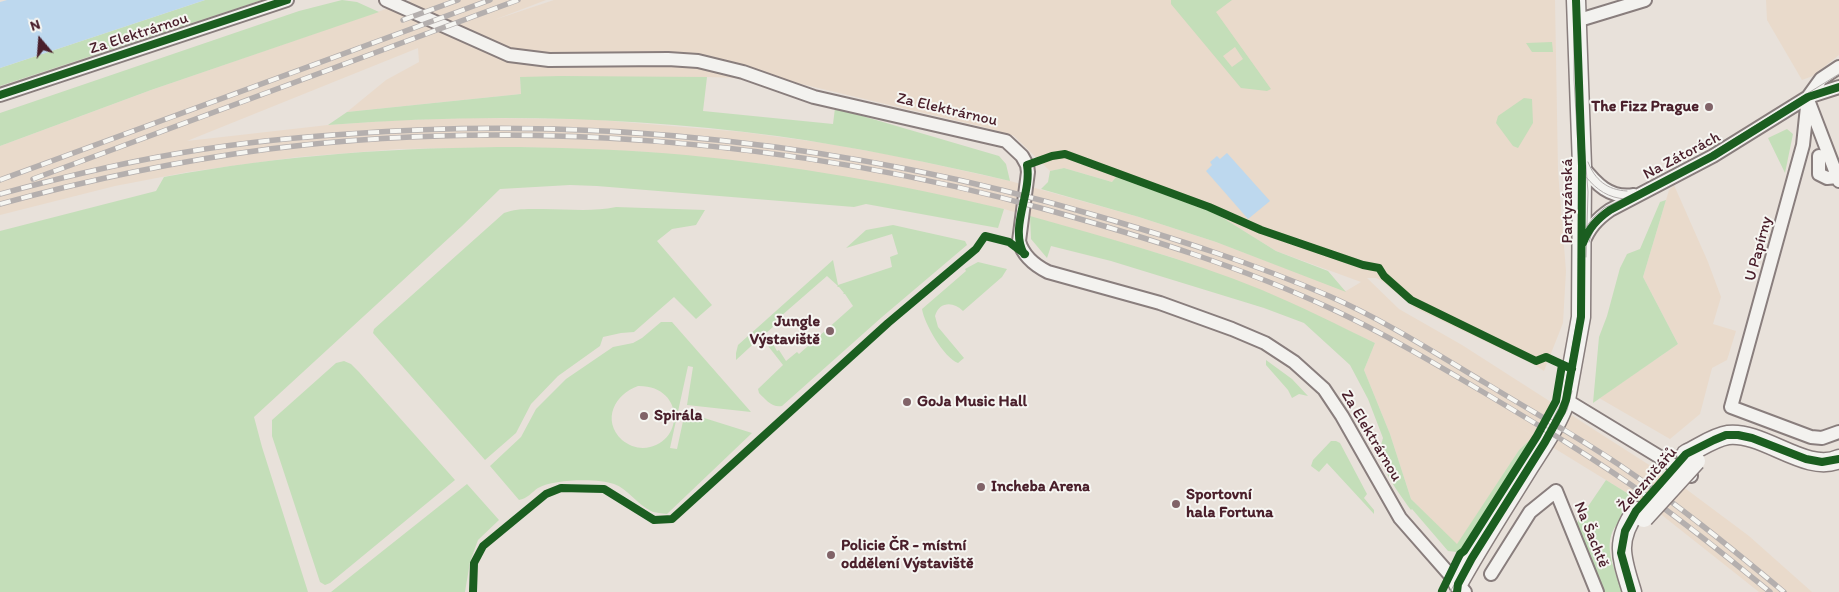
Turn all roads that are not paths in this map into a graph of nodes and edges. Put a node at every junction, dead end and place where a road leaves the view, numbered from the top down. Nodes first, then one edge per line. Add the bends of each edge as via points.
1 (287, 0) edge
2 (386, 0) edge
3 (1645, 0) edge
4 (1579, 9) edge
5 (1839, 67) edge
6 (1839, 87) edge
7 (0, 94) edge
8 (1808, 97) junction
9 (1819, 156) dead end
10 (1582, 166) junction
11 (1838, 179) edge
12 (1637, 195) junction
13 (1581, 247) junction
14 (1566, 400) junction
15 (1839, 432) edge
16 (1839, 459) edge
17 (1691, 464) junction
18 (1491, 574) dead end
19 (1458, 590) edge
20 (1597, 592) edge
21 (1632, 592) edge

1 - 7 street, Za Elektrárnou
2 - 19 street, Za Elektrárnou via 508,55 549,60 698,61 743,72 814,97 1006,141 1018,150 1027,165 1020,241 1028,258 1048,272 1160,303 1232,329 1265,343 1294,362 1324,389 1400,518
3 - 4 street
4 - 10 main road, Partyzánská
5 - 8 street via 1821,79
6 - 8 street
8 - 11 street
8 - 12 street, Na Zátorách via 1713,156
8 - 15 street, U Papírny via 1804,145 1732,407 1811,437 1822,438
9 - 11 street via 1819,174
10 - 12 street, Na Zátorách via 1597,185 1616,195
10 - 13 main road, Partyzánská
12 - 13 street, Na Zátorách via 1597,219
13 - 14 main road, Partyzánská via 1581,317
14 - 17 street
14 - 19 main road, Partyzánská via 1545,442 1472,558
16 - 17 main road, Železničářů via 1822,462 1806,459 1738,434 1726,435 1705,444
17 - 21 main road, Železničářů via 1640,515 1628,522 1622,540 1622,558
18 - 20 street, Na Šachtě via 1530,512 1556,491

